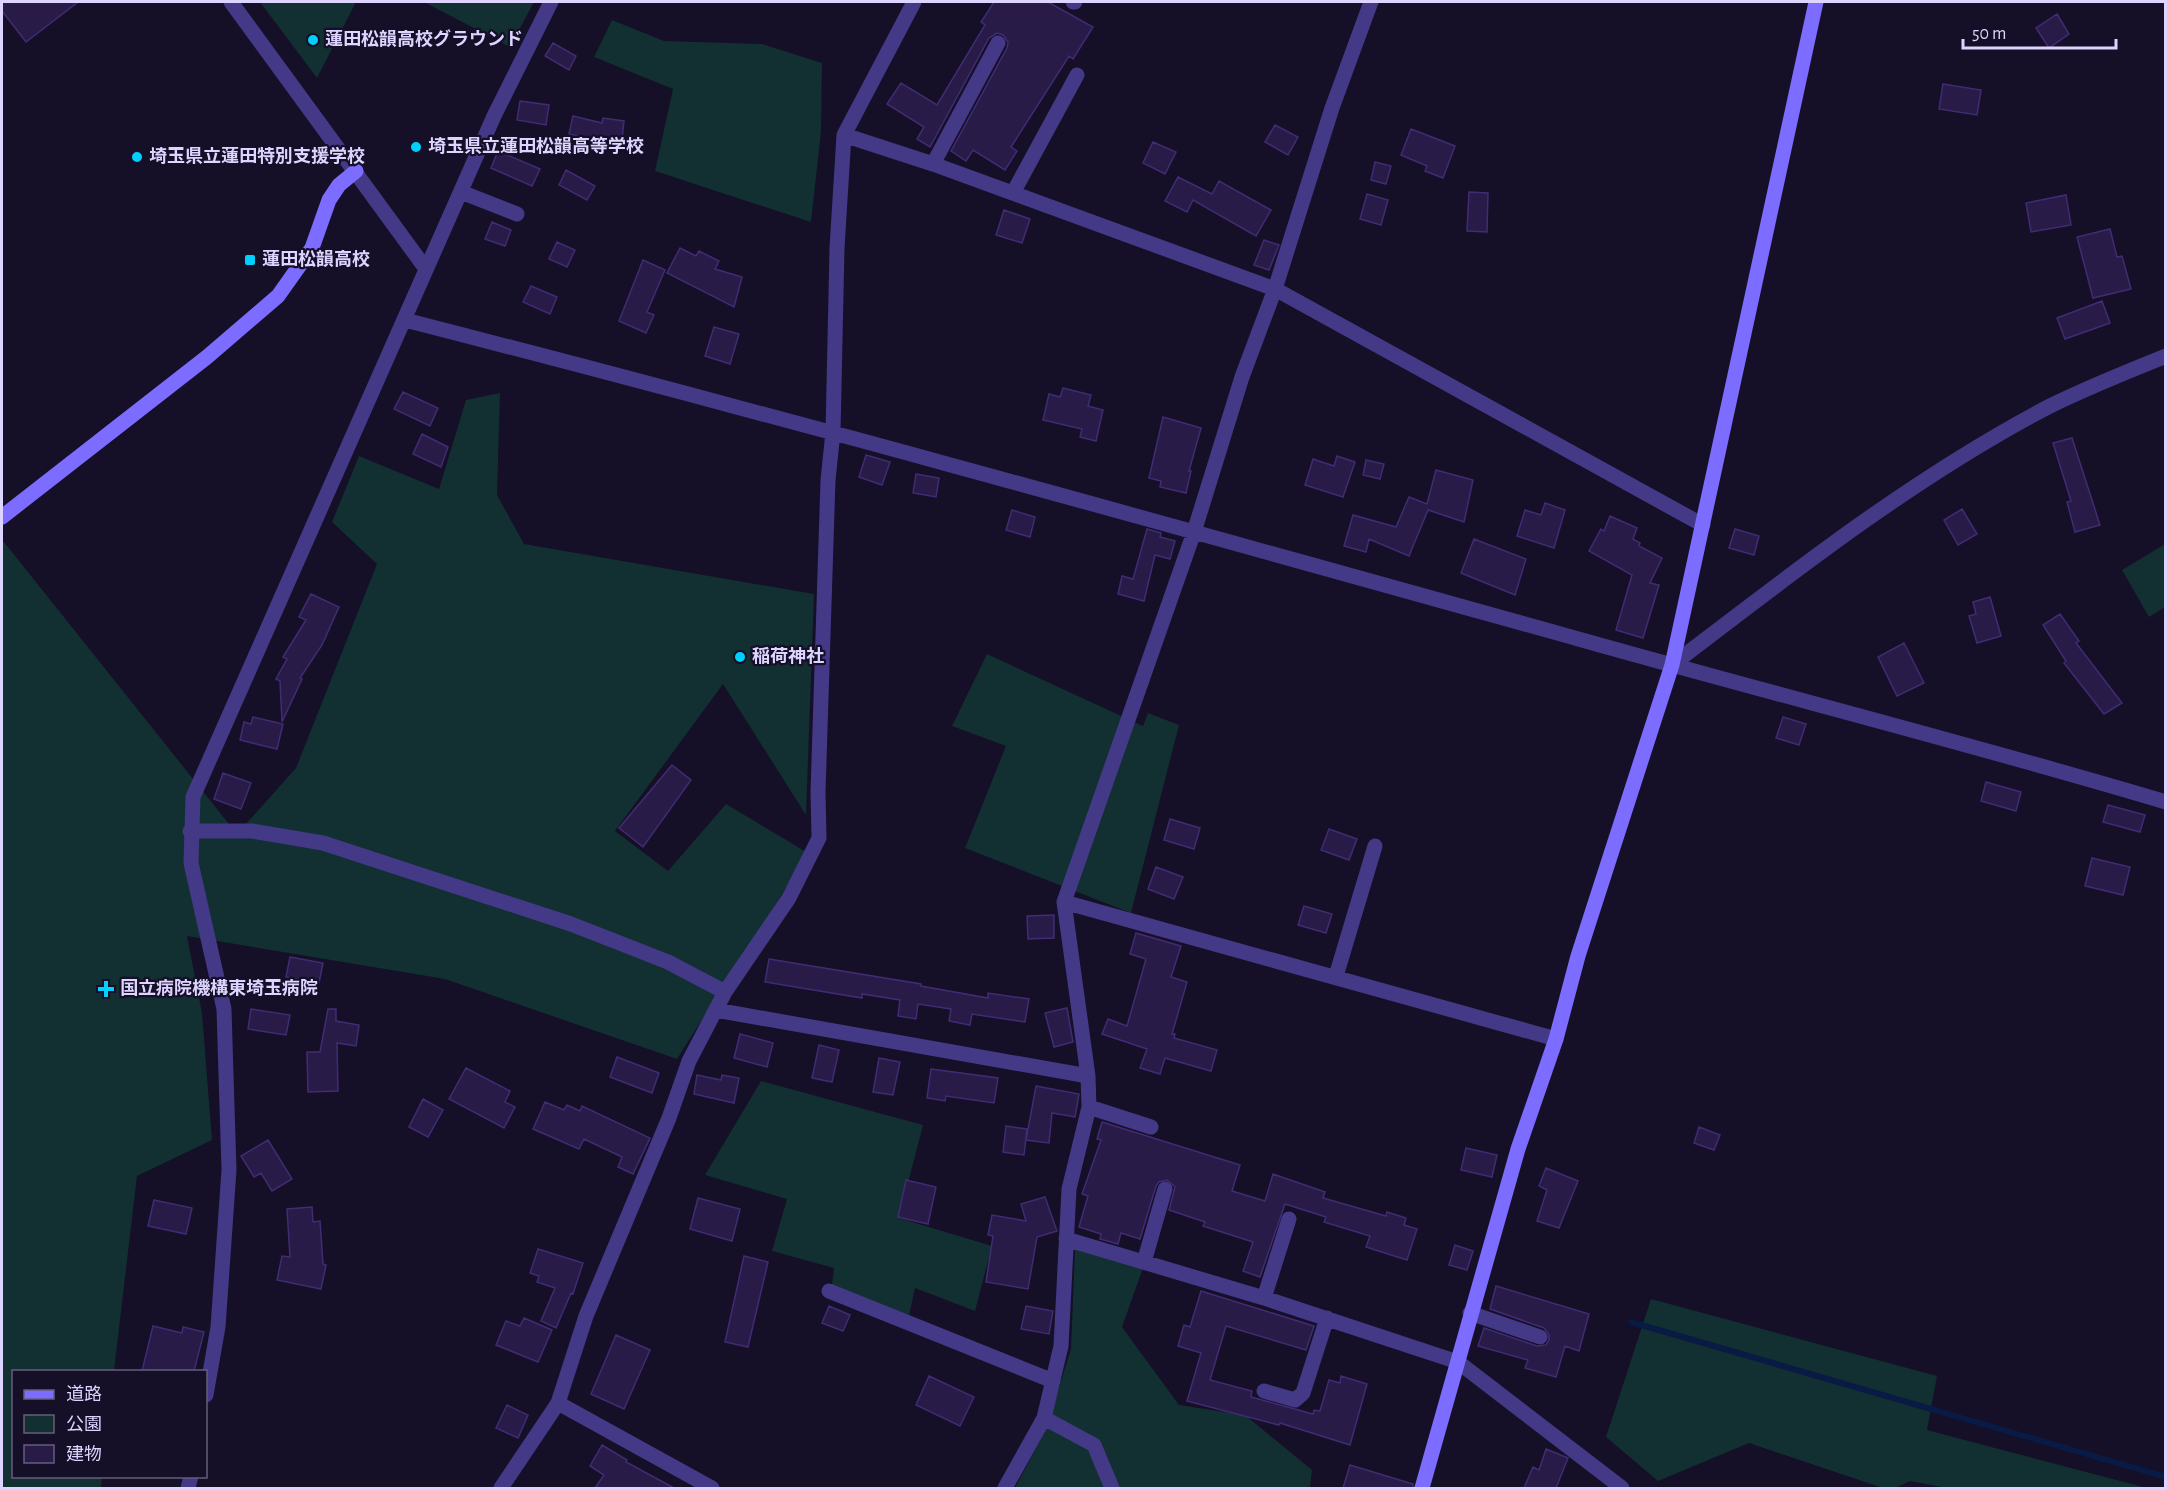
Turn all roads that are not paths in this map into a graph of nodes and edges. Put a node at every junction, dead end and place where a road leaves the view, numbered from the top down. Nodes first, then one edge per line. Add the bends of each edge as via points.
1 (231, 2) edge
2 (551, 2) edge
3 (914, 2) edge
4 (1371, 2) edge
5 (1816, 2) edge
6 (998, 43) dead end
7 (1077, 75) dead end
8 (844, 135) junction
9 (933, 164) junction
10 (357, 171) junction
11 (461, 192) junction
12 (1013, 193) junction
13 (517, 214) dead end
14 (426, 269) junction
15 (1275, 289) junction
16 (405, 320) junction
17 (2166, 356) edge
18 (833, 432) junction
19 (2, 517) edge
20 (1703, 525) junction
21 (1194, 532) junction
22 (1672, 665) junction
23 (2166, 802) edge
24 (190, 831) junction
25 (1375, 846) dead end
26 (1064, 902) junction
27 (1336, 976) junction
28 (725, 992) junction
29 (716, 1010) junction
30 (1556, 1039) junction
31 (1088, 1076) junction
32 (1089, 1107) junction
33 (1151, 1127) dead end
34 (1166, 1189) dead end
35 (1290, 1219) dead end
36 (1066, 1239) junction
37 (1144, 1262) junction
38 (829, 1291) dead end
39 (1264, 1298) junction
40 (1470, 1313) junction
41 (1327, 1318) junction
42 (1540, 1337) dead end
43 (1458, 1362) junction
44 (1053, 1381) junction
45 (207, 1389) edge
46 (1264, 1391) dead end
47 (558, 1403) junction
48 (1044, 1419) junction
49 (501, 1488) edge
50 (712, 1488) edge
51 (1005, 1488) edge
52 (1112, 1488) edge
53 (1422, 1488) edge
54 (1622, 1488) edge

1 - 10 street
2 - 11 street
3 - 8 street
4 - 15 street via 1332,108
5 - 20 street
6 - 9 street
7 - 12 street
8 - 9 street
8 - 18 street
9 - 12 street
10 - 14 street
10 - 19 street via 339,185 329,200 312,248 278,296 207,357
11 - 13 street
11 - 14 street
12 - 15 street
14 - 16 street
15 - 20 street
15 - 21 street via 1242,378
16 - 18 street
16 - 24 street via 193,797
17 - 22 street via 2048,407 1902,495 1796,569
18 - 21 street
18 - 28 street via 828,480 819,838 789,898
20 - 22 street
21 - 22 street
21 - 26 street
22 - 23 street
22 - 30 street via 1578,956
24 - 28 street via 252,831 322,843 571,924 668,962
24 - 45 street via 191,863 224,1009 229,1159 218,1327
25 - 27 street
26 - 27 street
26 - 31 street
27 - 30 street
28 - 29 street
29 - 31 street
29 - 47 street via 689,1060 669,1118 586,1316
30 - 40 street via 1518,1149
31 - 32 street
32 - 33 street
32 - 36 street via 1069,1189
34 - 37 street
35 - 39 street
36 - 37 street
36 - 44 street via 1061,1346
37 - 39 street
38 - 44 street
39 - 41 street
40 - 42 street
40 - 43 street
41 - 43 street
41 - 46 street via 1303,1393 1295,1400
43 - 53 street
43 - 54 street
44 - 48 street
47 - 49 street
47 - 50 street
48 - 51 street
48 - 52 street via 1094,1445

